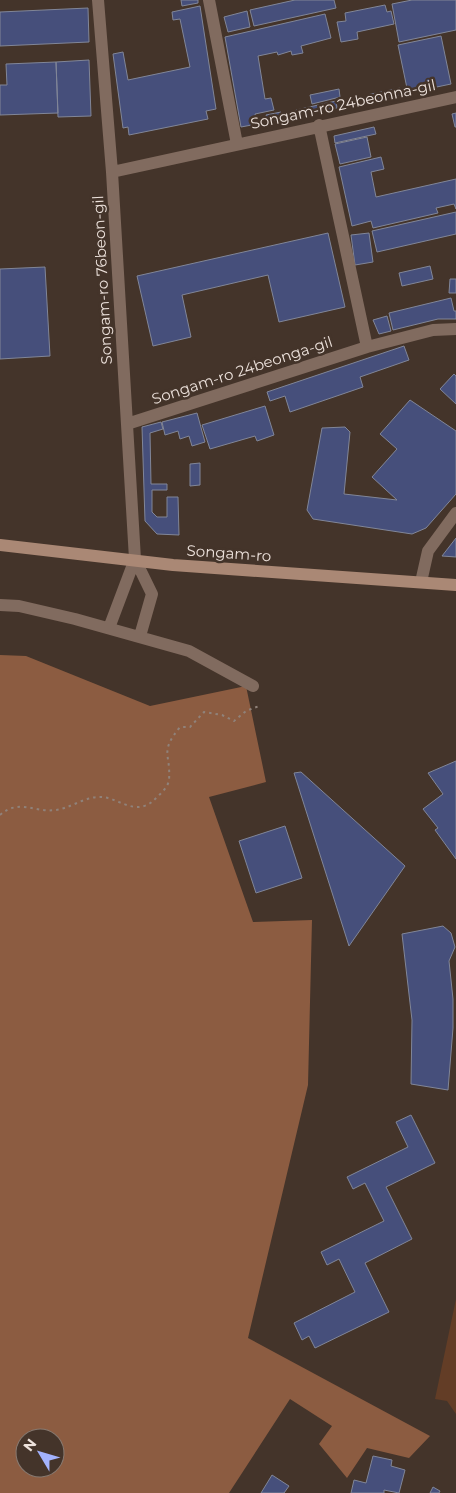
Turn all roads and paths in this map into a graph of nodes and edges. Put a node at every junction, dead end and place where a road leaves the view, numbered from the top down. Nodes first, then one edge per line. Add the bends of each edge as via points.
1 (98, 0) edge
2 (209, 0) edge
3 (456, 97) edge
4 (319, 125) junction
5 (237, 144) junction
6 (112, 172) junction
7 (456, 329) edge
8 (367, 347) junction
9 (127, 424) junction
10 (456, 513) edge
11 (0, 545) edge
12 (135, 559) junction
13 (421, 582) junction
14 (456, 585) edge
15 (0, 605) edge
16 (109, 628) junction
17 (140, 636) junction
18 (254, 686) dead end
19 (259, 706) dead end
20 (0, 815) edge

1 - 6 street, Songam-ro 76beon-gil
2 - 5 street, Songam-ro 24beonna-gil
3 - 4 street, Songam-ro 24beonna-gil
4 - 5 street, Songam-ro 24beonna-gil
4 - 8 street
5 - 6 street, Songam-ro 24beonna-gil
6 - 9 street, Songam-ro 76beon-gil
7 - 8 street, Songam-ro 24beonga-gil via 434,330
8 - 9 street, Songam-ro 24beonga-gil
9 - 12 street, Songam-ro 76beon-gil
10 - 13 street via 428,551
11 - 12 main road, Songam-ro
12 - 13 main road, Songam-ro via 173,565
12 - 16 street
12 - 17 street via 152,594
13 - 14 main road, Songam-ro
15 - 16 street via 36,609
16 - 17 street
17 - 18 street via 190,651
19 - 20 path via 234,721 204,712 190,727 180,727 170,738 166,756 169,781 151,803 131,808 99,796 54,811 20,806

